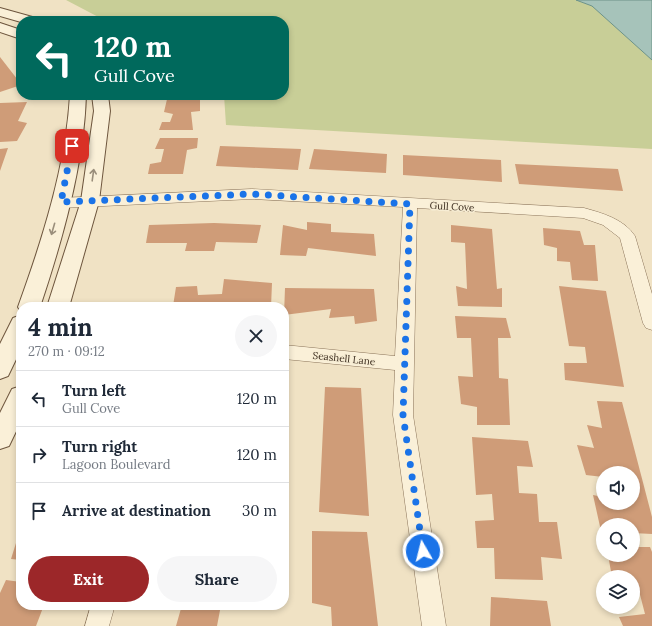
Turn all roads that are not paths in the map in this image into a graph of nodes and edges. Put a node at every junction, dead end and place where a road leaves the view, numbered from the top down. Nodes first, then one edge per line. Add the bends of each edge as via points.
1 (0, 12) edge
2 (16, 17) edge
3 (0, 27) edge
4 (16, 33) edge
5 (78, 100) edge
6 (101, 100) edge
7 (90, 201) junction
8 (61, 202) junction
9 (410, 204) junction
10 (31, 302) edge
11 (60, 302) edge
12 (652, 323) edge
13 (16, 334) edge
14 (289, 352) edge
15 (404, 364) junction
16 (0, 368) edge
17 (16, 406) edge
18 (0, 438) edge
19 (102, 610) edge
20 (97, 626) edge
21 (434, 626) edge

1 - 2 street
3 - 4 street
5 - 8 street via 78,118
7 -> 6 street via 102,111
7 - 8 street, Gull Cove
7 - 9 street, Gull Cove via 252,194
7 - 11 street
8 -> 10 street via 45,262
9 - 12 street, Gull Cove via 584,213 608,221 627,236
9 - 15 street
13 - 16 street
14 - 15 street, Seashell Lane
15 - 21 street via 403,415
17 - 18 street
19 - 20 street

